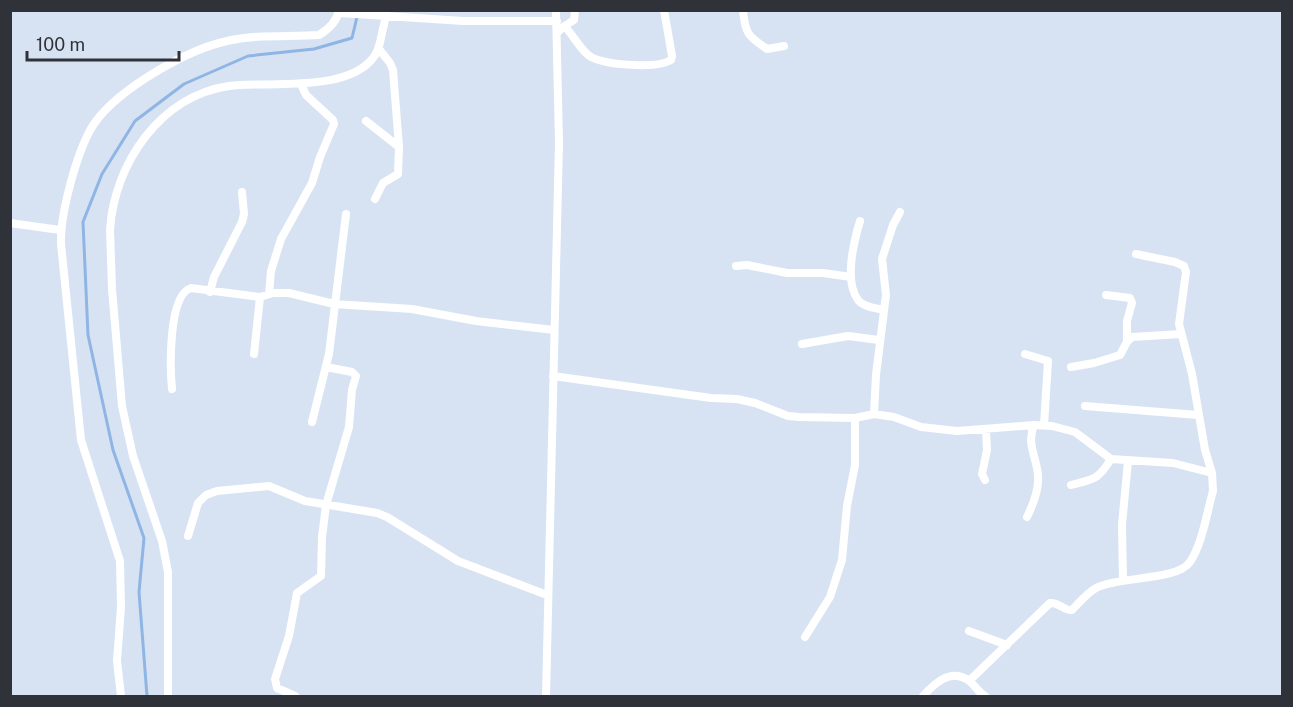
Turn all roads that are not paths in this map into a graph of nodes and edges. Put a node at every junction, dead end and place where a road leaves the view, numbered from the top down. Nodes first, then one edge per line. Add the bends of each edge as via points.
1 (556, 10) edge
2 (575, 10) edge
3 (664, 10) edge
4 (744, 10) edge
5 (341, 12) edge
6 (384, 15) edge
7 (559, 27) junction
8 (784, 46) dead end
9 (379, 49) junction
10 (301, 84) junction
11 (366, 122) dead end
12 (399, 147) junction
13 (242, 192) dead end
14 (375, 199) dead end
15 (900, 212) dead end
16 (346, 214) dead end
17 (860, 221) dead end
18 (10, 223) edge
19 (60, 230) junction
20 (1136, 254) dead end
21 (736, 266) dead end
22 (851, 277) junction
23 (210, 292) junction
24 (269, 294) junction
25 (1106, 295) dead end
26 (260, 297) junction
27 (334, 304) junction
28 (884, 310) junction
29 (554, 330) junction
30 (1181, 334) junction
31 (879, 340) junction
32 (1127, 342) junction
33 (802, 344) dead end
34 (254, 354) dead end
35 (1025, 354) dead end
36 (1071, 367) dead end
37 (326, 368) junction
38 (553, 376) junction
39 (172, 389) dead end
40 (1085, 406) dead end
41 (874, 414) junction
42 (1198, 415) junction
43 (855, 418) junction
44 (312, 422) dead end
45 (1039, 425) junction
46 (986, 430) junction
47 (1111, 459) junction
48 (1128, 461) junction
49 (1212, 473) junction
50 (985, 480) dead end
51 (1071, 485) dead end
52 (326, 505) junction
53 (1027, 517) dead end
54 (189, 536) dead end
55 (1123, 580) junction
56 (547, 595) junction
57 (969, 631) dead end
58 (805, 637) dead end
59 (1007, 645) junction
60 (969, 681) junction
61 (121, 696) edge
62 (168, 696) edge
63 (295, 696) edge
64 (546, 696) edge
65 (923, 696) edge
66 (985, 696) edge

1 - 7 street
2 - 7 street via 575,19
3 - 7 street via 672,56 665,63 626,64 593,57
4 - 8 street via 745,30 753,40 767,49
5 - 6 street
5 - 19 street via 319,35 241,38 198,51 174,62 111,104 88,132
6 - 7 street
6 - 9 street
7 - 29 street
9 - 10 street via 357,71
9 - 12 street via 393,70
10 - 24 street via 306,95 334,124 312,183 281,239
10 - 62 street via 229,86 196,96 171,112 144,138 124,171 113,204 110,246 122,406 133,456 165,556 169,592
11 - 12 street
12 - 14 street via 398,174 383,183
13 - 23 street via 242,222
15 - 28 street via 882,259
16 - 27 street
17 - 22 street
18 - 19 street
19 - 61 street via 81,440 120,561 117,662
20 - 30 street via 1184,266
21 - 22 street
22 - 28 street via 862,304
23 - 26 street
23 - 39 street via 191,288 181,296 172,331
24 - 26 street
24 - 27 street via 297,294
25 - 32 street via 1130,298
26 - 34 street
27 - 29 street via 412,309
27 - 37 street
28 - 31 street
29 - 38 street
30 - 32 street via 1132,337
30 - 42 street
31 - 33 street via 848,336
31 - 41 street
32 - 36 street via 1120,355
35 - 45 street via 1048,361
37 - 44 street
37 - 52 street via 356,376 351,420
38 - 43 street via 737,399 788,416
38 - 56 street
40 - 42 street
41 - 43 street
41 - 46 street via 921,427 957,432
42 - 49 street
43 - 58 street via 855,465 842,560 830,597
45 - 46 street
45 - 47 street via 1075,432
45 - 53 street via 1031,439 1038,476 1035,499
46 - 50 street via 982,474
47 - 48 street
47 - 51 street via 1095,479
48 - 49 street via 1173,463
48 - 55 street via 1122,525
49 - 55 street via 1213,491 1190,563 1170,573
52 - 54 street via 269,486 217,491 198,503
52 - 56 street via 387,517 459,561
52 - 63 street via 321,576 297,593 275,679 277,687
55 - 59 street via 1096,588 1072,610 1050,603
56 - 64 street
57 - 59 street
59 - 60 street
60 - 65 street via 945,677
60 - 66 street

